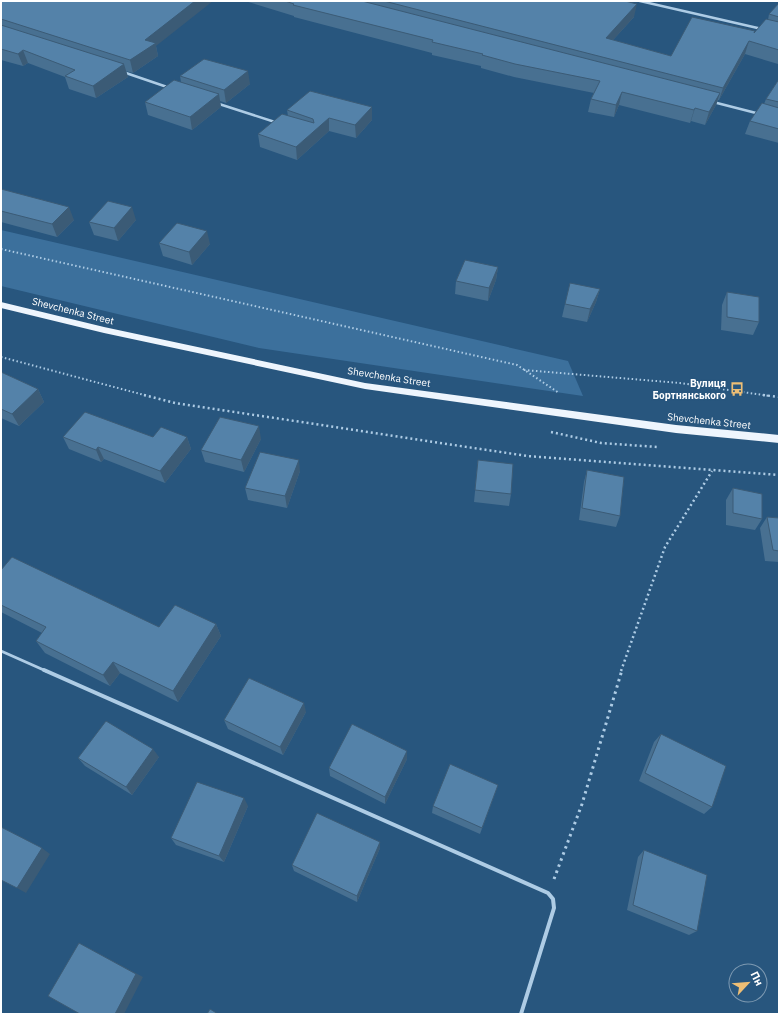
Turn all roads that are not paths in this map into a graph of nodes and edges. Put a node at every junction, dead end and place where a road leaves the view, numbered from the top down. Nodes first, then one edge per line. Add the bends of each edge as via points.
1 (640, 1) edge
2 (764, 30) edge
3 (115, 70) edge
4 (176, 90) edge
5 (710, 101) edge
6 (214, 102) edge
7 (764, 115) edge
8 (282, 124) edge
9 (1, 305) edge
10 (779, 439) edge
11 (1, 651) edge
12 (521, 1014) edge

1 - 2 street
3 - 4 street
5 - 7 street
6 - 8 street
9 - 10 main road, Shevchenka Street via 104,330 365,386 676,429
11 - 12 lane via 548,893 553,899 554,908

